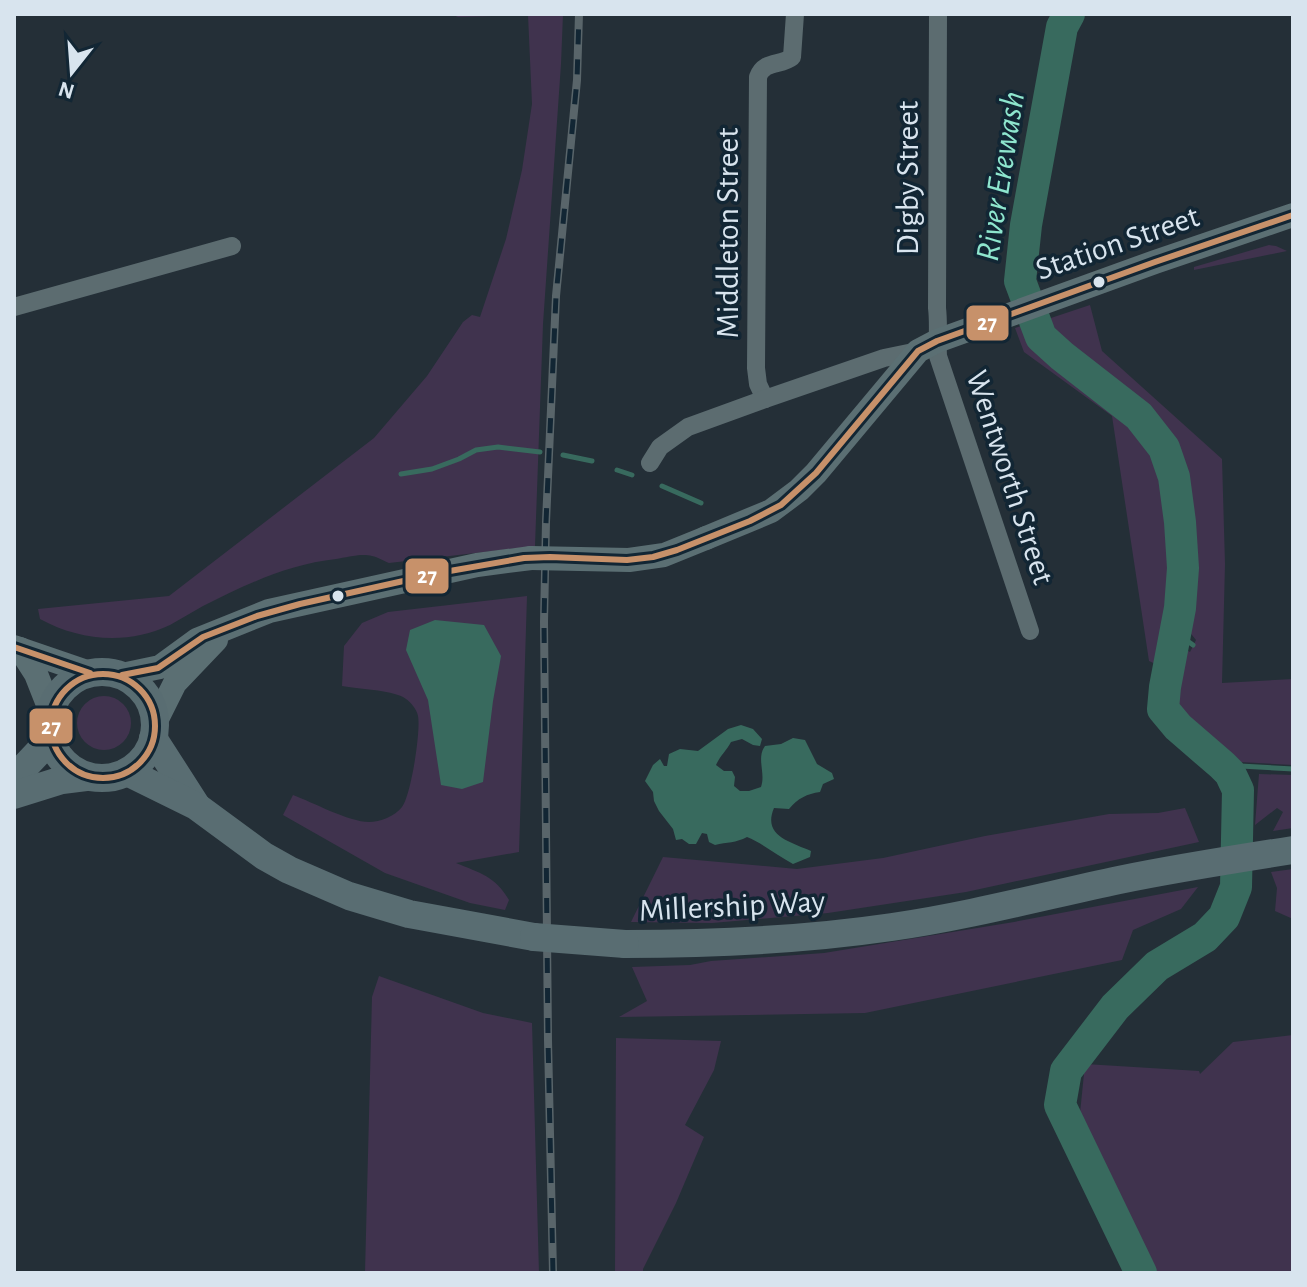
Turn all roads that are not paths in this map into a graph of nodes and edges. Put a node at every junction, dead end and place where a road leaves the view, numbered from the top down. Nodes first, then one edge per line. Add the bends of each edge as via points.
1 (795, 14) edge
2 (938, 14) edge
3 (1293, 215) edge
4 (232, 246) dead end
5 (14, 307) edge
6 (928, 346) junction
7 (765, 399) junction
8 (650, 463) dead end
9 (229, 627) junction
10 (1030, 631) dead end
11 (17, 648) edge
12 (90, 673) junction
13 (122, 675) junction
14 (51, 725) junction
15 (154, 730) junction
16 (127, 772) junction
17 (86, 777) junction
18 (14, 778) edge
19 (14, 795) edge
20 (196, 806) junction
21 (1286, 851) edge

1 - 7 street, Middleton Street via 792,57 768,65 758,77 756,368
2 - 6 street, Digby Street via 939,327
3 - 6 street, Station Street
4 - 5 street
6 - 7 street, Station Street
6 - 9 street, Station Street, bridge via 891,381 799,490 771,511 664,555 629,560 531,558 477,565 299,603
6 - 10 street, Wentworth Street via 938,356
7 - 8 street, Station Street via 688,427 660,447
9 - 13 street, Station Street via 197,640 160,667
9 - 15 street via 175,683
11 - 12 street
11 - 14 street via 36,674
12 - 13 main road
12 - 14 main road via 71,683 56,701
13 - 15 main road via 144,690 152,703
14 - 17 main road via 60,757
14 - 18 main road
15 - 16 main road via 142,759
15 - 20 main road, Millership Way
16 - 17 main road
16 - 20 main road, Millership Way
17 - 19 main road
20 - 21 main road, Millership Way, bridge via 289,870 389,909 534,937 625,944 761,941 894,927 1207,862

